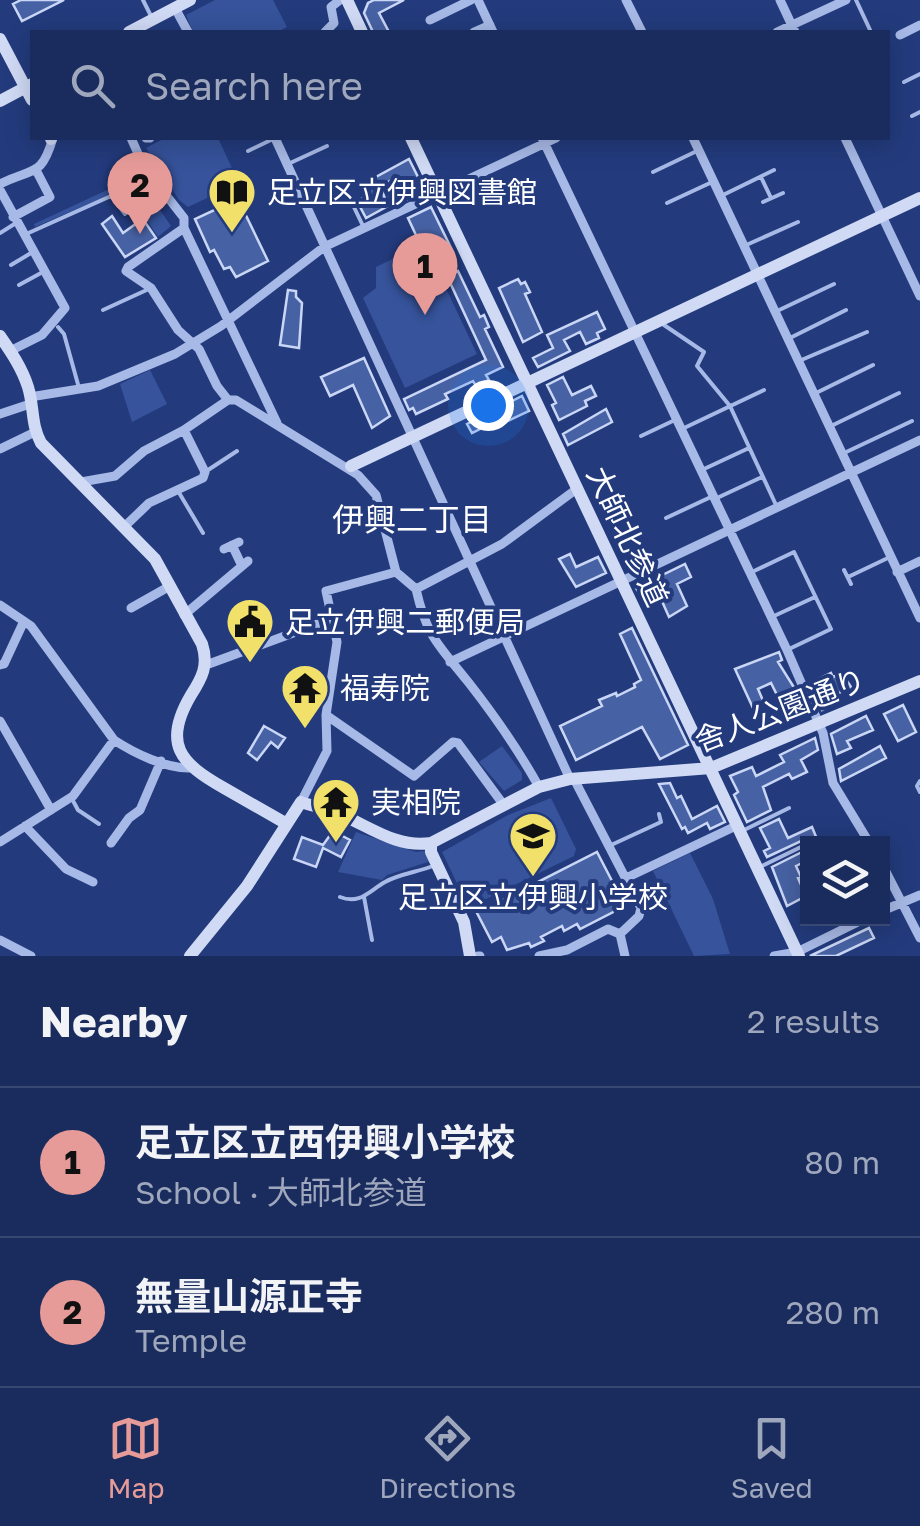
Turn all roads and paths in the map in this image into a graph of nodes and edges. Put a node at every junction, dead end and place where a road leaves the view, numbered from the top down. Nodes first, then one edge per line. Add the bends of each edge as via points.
1 (143, 0) edge
2 (190, 0) edge
3 (346, 0) edge
4 (474, 0) edge
5 (626, 0) edge
6 (780, 0) edge
7 (846, 0) edge
8 (856, 0) edge
9 (173, 4) edge
10 (153, 20) junction
11 (430, 20) dead end
12 (920, 25) edge
13 (491, 29) edge
14 (793, 29) edge
15 (133, 30) edge
16 (187, 30) edge
17 (327, 30) edge
18 (361, 30) edge
19 (641, 30) edge
20 (870, 30) edge
21 (900, 34) dead end
22 (0, 38) edge
23 (920, 74) edge
24 (904, 82) dead end
25 (30, 91) edge
26 (0, 101) edge
27 (920, 112) edge
28 (912, 116) dead end
29 (52, 140) edge
30 (133, 140) edge
31 (271, 140) edge
32 (276, 140) edge
33 (412, 140) edge
34 (544, 140) edge
35 (694, 140) edge
36 (845, 140) edge
37 (327, 146) dead end
38 (699, 150) junction
39 (248, 151) dead end
40 (288, 164) junction
41 (36, 170) junction
42 (774, 170) dead end
43 (654, 172) dead end
44 (760, 177) junction
45 (340, 178) dead end
46 (714, 181) junction
47 (0, 187) edge
48 (783, 193) dead end
49 (389, 194) dead end
50 (437, 194) junction
51 (721, 196) junction
52 (771, 198) junction
53 (920, 198) edge
54 (763, 202) dead end
55 (667, 203) dead end
56 (398, 212) junction
57 (125, 214) dead end
58 (880, 217) junction
59 (15, 220) junction
60 (798, 222) dead end
61 (184, 228) junction
62 (364, 228) junction
63 (0, 233) edge
64 (24, 234) junction
65 (744, 246) junction
66 (324, 247) junction
67 (35, 250) junction
68 (11, 265) dead end
69 (45, 271) junction
70 (757, 275) junction
71 (834, 284) dead end
72 (19, 285) dead end
73 (151, 288) junction
74 (920, 296) edge
75 (103, 310) dead end
76 (846, 310) dead end
77 (775, 312) junction
78 (662, 320) junction
79 (227, 321) junction
80 (58, 327) dead end
81 (867, 332) dead end
82 (634, 333) junction
83 (0, 336) edge
84 (788, 339) junction
85 (193, 343) junction
86 (10, 351) junction
87 (798, 362) junction
88 (874, 365) dead end
89 (527, 384) junction
90 (80, 388) junction
91 (764, 390) dead end
92 (899, 393) dead end
93 (814, 394) junction
94 (228, 400) junction
95 (30, 401) junction
96 (730, 406) junction
97 (0, 414) edge
98 (912, 421) dead end
99 (278, 424) junction
100 (679, 424) junction
101 (829, 427) junction
102 (184, 430) junction
103 (35, 432) junction
104 (641, 436) dead end
105 (412, 437) junction
106 (920, 440) edge
107 (749, 448) junction
108 (0, 449) edge
109 (237, 451) dead end
110 (842, 454) junction
111 (350, 467) junction
112 (701, 470) junction
113 (205, 472) junction
114 (851, 473) junction
115 (762, 476) junction
116 (80, 482) junction
117 (578, 488) junction
118 (178, 491) junction
119 (714, 497) junction
120 (777, 507) junction
121 (666, 518) dead end
122 (123, 528) junction
123 (730, 530) junction
124 (202, 533) dead end
125 (232, 545) dead end
126 (890, 557) junction
127 (470, 561) junction
128 (920, 561) edge
129 (844, 570) dead end
130 (396, 572) junction
131 (750, 572) junction
132 (897, 572) junction
133 (622, 582) junction
134 (170, 586) junction
135 (416, 589) junction
136 (815, 597) junction
137 (0, 605) edge
138 (132, 608) dead end
139 (184, 615) junction
140 (772, 617) junction
141 (920, 618) edge
142 (331, 619) junction
143 (24, 622) junction
144 (504, 636) junction
145 (787, 650) junction
146 (450, 662) junction
147 (0, 665) edge
148 (206, 665) junction
149 (920, 682) edge
150 (326, 716) junction
151 (0, 721) edge
152 (820, 724) junction
153 (114, 740) junction
154 (161, 761) junction
155 (191, 768) junction
156 (711, 768) junction
157 (572, 779) junction
158 (920, 781) edge
159 (539, 788) junction
160 (920, 792) edge
161 (71, 797) junction
162 (300, 802) junction
163 (503, 804) junction
164 (789, 808) dead end
165 (51, 810) junction
166 (659, 814) dead end
167 (99, 824) dead end
168 (287, 824) junction
169 (25, 826) junction
170 (0, 827) edge
171 (739, 828) junction
172 (865, 836) edge
173 (3, 840) edge
174 (111, 843) dead end
175 (431, 843) junction
176 (609, 846) junction
177 (800, 847) edge
178 (438, 865) junction
179 (758, 868) junction
180 (626, 878) junction
181 (890, 878) edge
182 (94, 882) dead end
183 (920, 895) edge
184 (340, 897) dead end
185 (364, 897) junction
186 (903, 902) junction
187 (890, 908) edge
188 (851, 926) edge
189 (620, 934) junction
190 (920, 938) edge
191 (0, 940) edge
192 (372, 940) dead end
193 (569, 953) edge
194 (620, 953) edge
195 (798, 954) edge
196 (31, 956) edge
197 (190, 956) edge
198 (470, 956) edge
199 (539, 956) edge
200 (774, 956) edge

1 - 10 lane
2 - 9 street
3 - 17 street via 331,8 334,23
3 - 18 street
4 - 11 street
4 - 13 street
5 - 19 street
6 - 14 street
7 - 14 street
8 - 20 lane
9 - 10 street
9 - 16 street
10 - 15 street
12 - 21 street
22 - 25 street
23 - 24 lane
25 - 26 street
27 - 28 lane
29 - 41 street
30 - 61 street via 184,218
31 - 39 lane
32 - 40 street
33 - 50 street, 大師北参道
34 - 50 street
34 - 82 street
35 - 38 street
36 - 58 street
37 - 40 lane
38 - 43 lane
38 - 46 street
40 - 66 street
41 - 47 street
41 - 59 street via 50,196
42 - 44 lane
44 - 51 lane
44 - 52 lane
45 - 62 lane
46 - 51 street
46 - 55 lane
47 - 59 street
48 - 52 lane
49 - 56 lane
50 - 56 street
50 - 89 street, 大師北参道
51 - 65 street
52 - 54 lane
53 - 58 street
56 - 62 street
57 - 64 lane via 112,196
58 - 70 street
58 - 74 street
59 - 63 lane
59 - 64 street
60 - 65 lane
61 - 73 street via 128,267 126,272
61 - 79 street
62 - 66 street
64 - 67 street
65 - 70 street
66 - 79 street
66 - 105 street
67 - 68 lane
67 - 69 street
69 - 72 lane
69 - 86 street via 63,314 42,335
70 - 77 street
70 - 78 street
71 - 77 lane
73 - 75 lane
73 - 85 street
76 - 84 lane
77 - 84 street
78 - 82 street
78 - 96 lane via 704,352 697,366
79 - 85 street
79 - 99 street
80 - 90 lane
81 - 87 lane
82 - 89 street
82 - 100 street
83 - 86 street
84 - 87 street
85 - 90 street
85 - 94 street
86 - 95 street
87 - 93 street
88 - 93 lane
89 - 105 street
89 - 117 street, 大師北参道
90 - 95 street
91 - 96 lane
92 - 101 lane
93 - 101 street
94 - 99 street
94 - 102 street
95 - 97 street
95 - 103 street
96 - 100 lane
96 - 107 lane
98 - 110 lane
99 - 111 street
100 - 104 lane
100 - 112 street
101 - 110 street
102 - 113 street
102 - 116 street via 144,451 116,476
103 - 108 street
103 - 116 street
105 - 111 street
105 - 127 street
106 - 114 street
107 - 112 lane
107 - 115 lane
109 - 113 lane
110 - 114 street
111 - 130 street via 376,495
112 - 119 street
113 - 118 street
114 - 120 street
114 - 126 street
115 - 119 lane
115 - 120 lane
116 - 122 street
117 - 127 street
117 - 133 street, 大師北参道
118 - 122 street via 149,503
118 - 124 lane
119 - 121 lane
119 - 123 street
120 - 123 street
122 - 134 street via 155,559
123 - 131 street
123 - 133 street
125 - 139 street via 245,564
126 - 129 lane via 849,580
126 - 132 street
127 - 135 street
127 - 144 street
128 - 132 street
130 - 135 street
130 - 142 street via 326,591
131 - 136 lane via 794,552
131 - 140 street
132 - 141 street
133 - 144 street
133 - 156 street, 大師北参道
134 - 138 street
134 - 139 street
135 - 146 street via 424,622
136 - 140 lane
136 - 145 lane via 833,628
137 - 143 street
139 - 148 street
140 - 145 street
142 - 148 street
142 - 150 street via 337,642
143 - 147 street
143 - 153 street
144 - 146 street
144 - 157 street
145 - 152 street
146 - 159 street
148 - 155 street via 177,724 180,750
149 - 152 street, 舎人公園通り
150 - 162 street via 327,751
150 - 163 street via 414,776 458,743
151 - 165 street
152 - 156 street, 舎人公園通り
152 - 172 street via 833,784
153 - 154 street
153 - 161 street
154 - 155 street
154 - 174 street via 140,810
155 - 168 street
156 - 157 street, 舎人公園通り
156 - 171 street, 大師北参道
157 - 159 street, 舎人公園通り
157 - 176 street
158 - 160 lane
159 - 163 street, 舎人公園通り
161 - 165 street
161 - 167 lane
162 - 168 street
162 - 175 street via 412,844
163 - 175 street, 舎人公園通り
164 - 171 lane
165 - 169 street
166 - 176 lane via 661,822
168 - 197 street
169 - 173 street
169 - 182 street via 66,869
170 - 173 street
171 - 179 street, 大師北参道
171 - 180 street
175 - 178 street
176 - 180 street
177 - 179 lane
178 - 185 lane via 386,881
178 - 198 street via 464,922
179 - 195 street, 大師北参道
180 - 189 street via 642,912
181 - 186 street
183 - 186 street
184 - 185 lane
185 - 192 lane
186 - 187 street
186 - 190 street
188 - 195 street
189 - 193 street via 608,930
189 - 194 street
191 - 196 street
193 - 199 street
195 - 200 street

